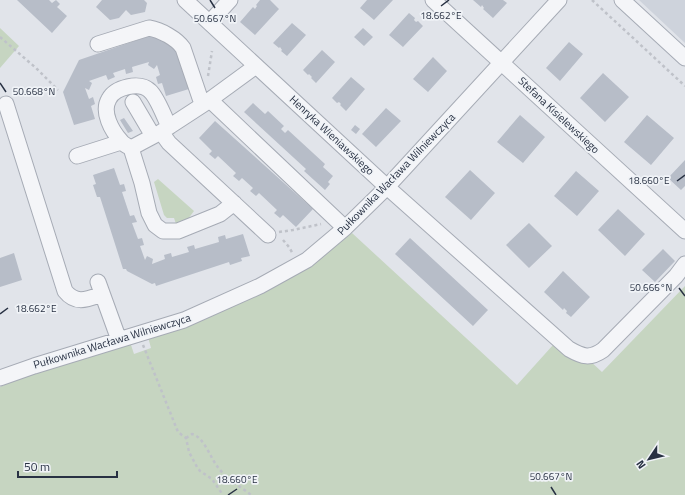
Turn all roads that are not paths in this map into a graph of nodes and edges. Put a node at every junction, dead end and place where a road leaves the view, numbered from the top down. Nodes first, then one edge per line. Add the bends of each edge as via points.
1 (185, 0) edge
2 (230, 0) edge
3 (433, 0) edge
4 (560, 0) edge
5 (622, 0) edge
6 (210, 22) junction
7 (98, 44) dead end
8 (685, 58) edge
9 (502, 62) junction
10 (256, 66) junction
11 (133, 102) dead end
12 (207, 102) junction
13 (6, 104) dead end
14 (161, 131) junction
15 (126, 145) junction
16 (77, 156) dead end
17 (387, 186) junction
18 (234, 203) junction
19 (341, 224) junction
20 (684, 231) edge
21 (271, 234) road end
22 (685, 264) edge
23 (119, 340) junction
24 (0, 378) edge

1 - 6 street, Henryka Wieniawskiego
2 - 6 street
3 - 9 street, Stefana Kisielewskiego
4 - 9 street, Pułkownika Wacława Wilniewczyca
5 - 8 street
6 - 10 street, Henryka Wieniawskiego
7 - 12 street via 150,28 174,39 183,48 200,98
9 - 17 street, Pułkownika Wacława Wilniewczyca
9 - 20 street, Stefana Kisielewskiego
10 - 12 street
10 - 17 street, Henryka Wieniawskiego
11 - 14 street
12 - 14 street
12 - 19 street
13 - 23 street via 65,291 79,300 100,288
14 - 15 street
14 - 15 street via 150,90 140,86 124,88 110,97 106,107 108,121
14 - 18 street via 169,143
15 - 16 street
15 - 18 street via 142,183 149,213 155,225 163,231 178,231 220,214
17 - 19 street, Pułkownika Wacława Wilniewczyca
17 - 22 street, Henryka Wieniawskiego via 577,354 591,356 603,350
18 - 21 street
19 - 23 street, Pułkownika Wacława Wilniewczyca via 306,260 272,280 184,320
23 - 24 street, Pułkownika Wacława Wilniewczyca

